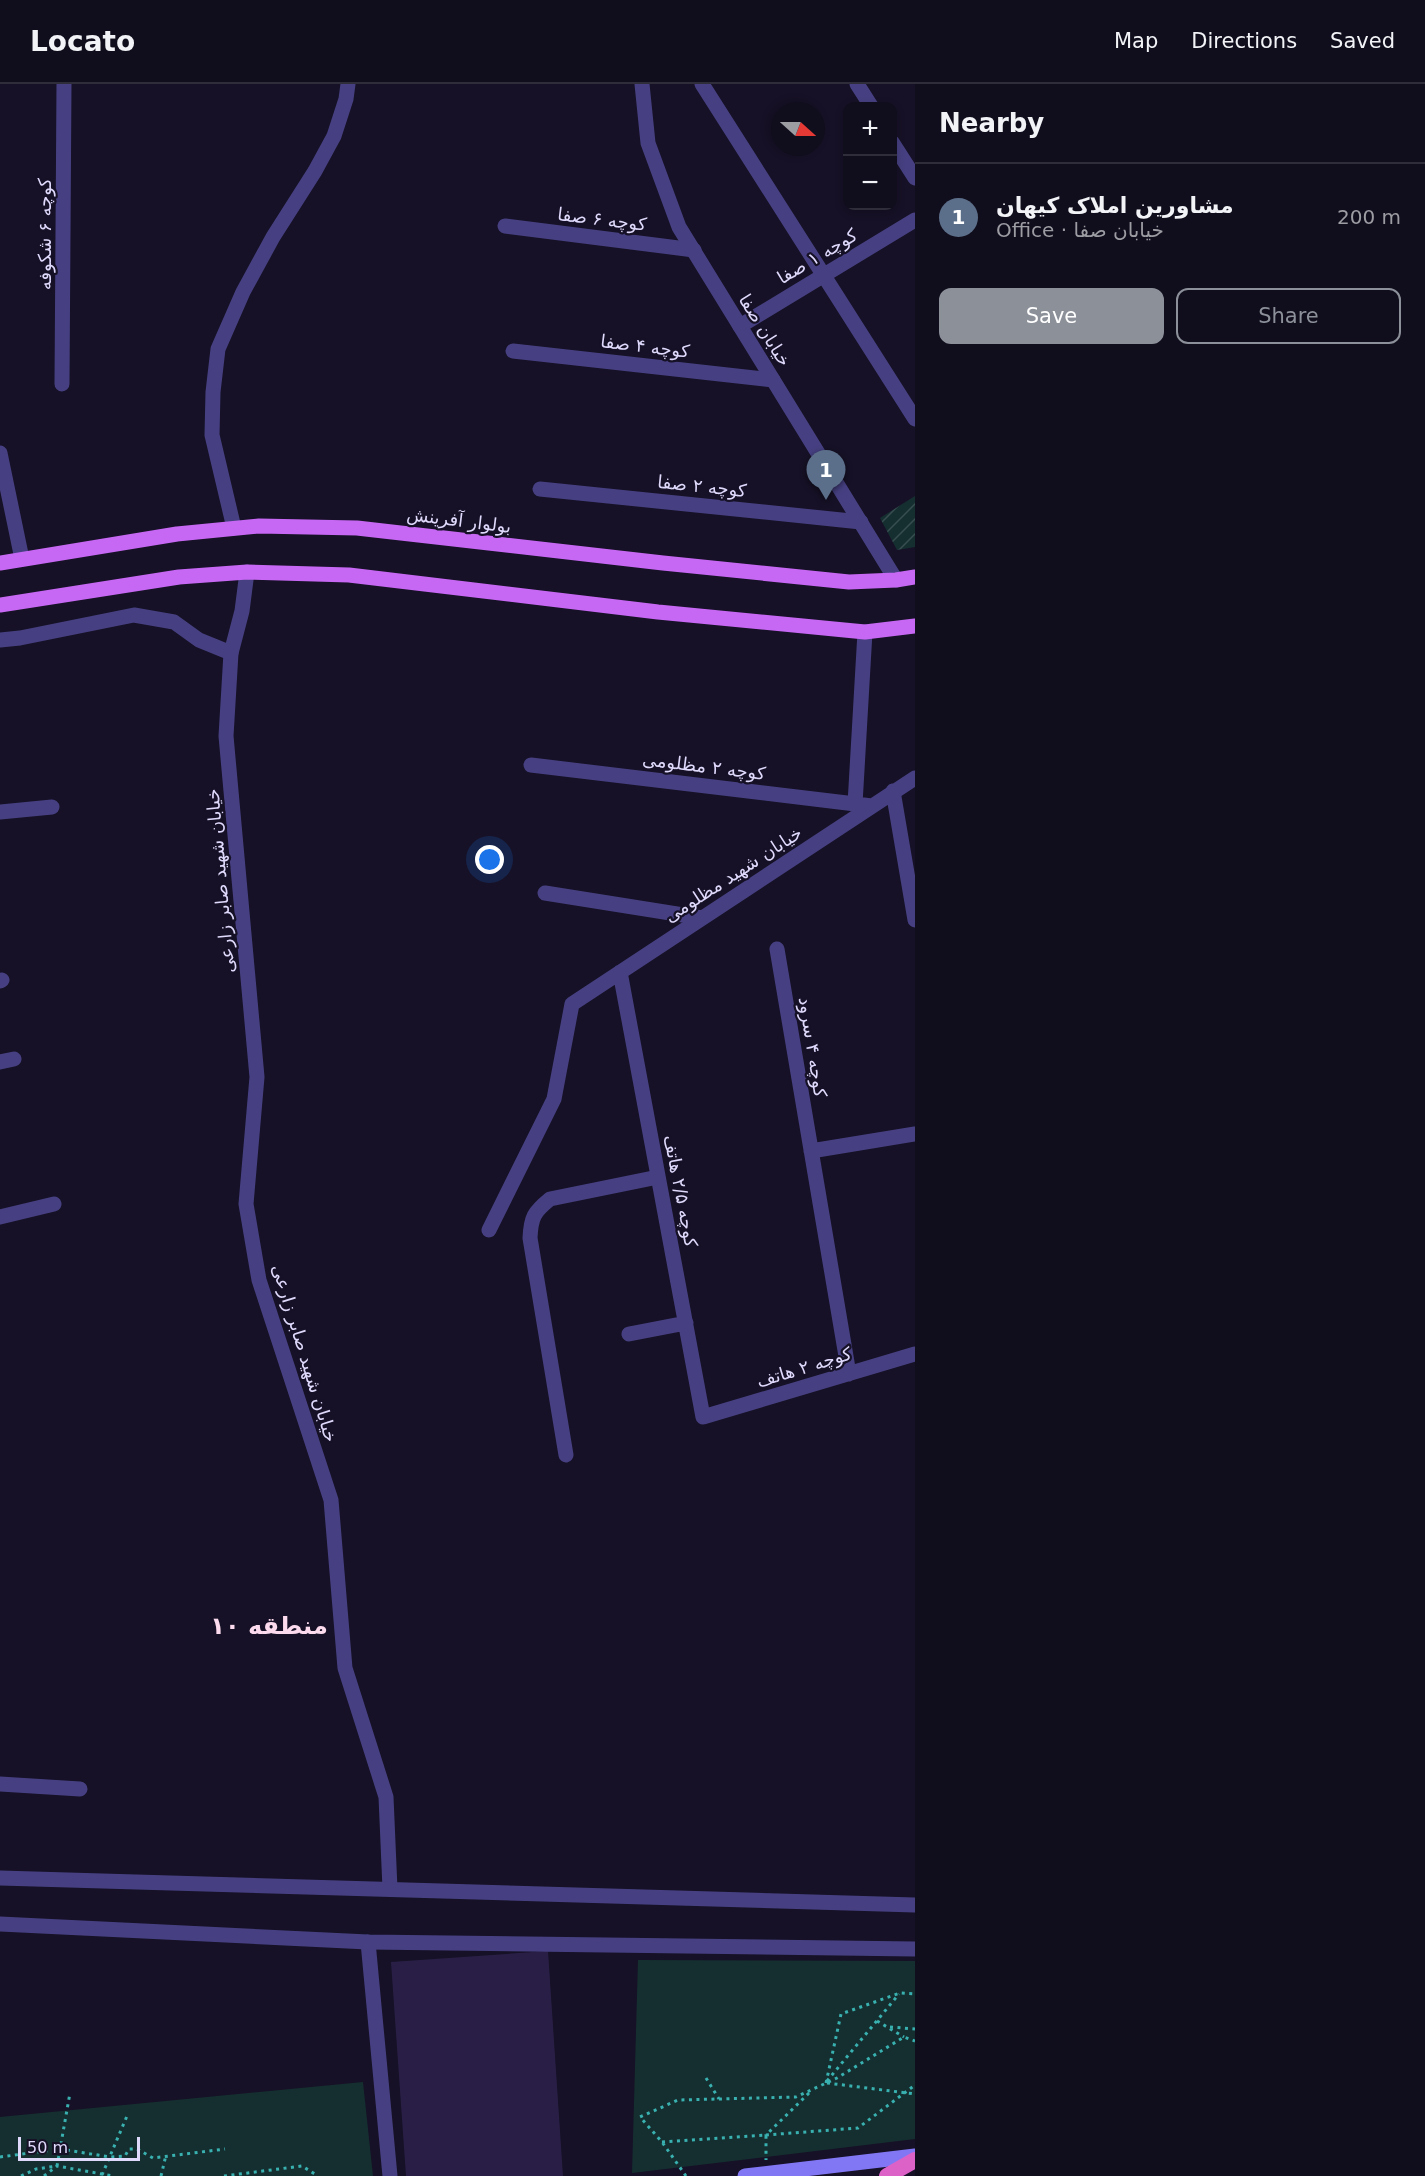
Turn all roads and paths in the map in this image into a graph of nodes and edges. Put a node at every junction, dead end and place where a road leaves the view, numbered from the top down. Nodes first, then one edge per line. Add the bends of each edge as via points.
1 (64, 84) edge
2 (348, 84) edge
3 (642, 84) edge
4 (702, 84) edge
5 (857, 84) edge
6 (868, 102) edge
7 (897, 150) edge
8 (915, 178) edge
9 (915, 220) edge
10 (505, 226) dead end
11 (694, 250) junction
12 (822, 275) junction
13 (740, 326) junction
14 (513, 351) dead end
15 (773, 380) junction
16 (62, 384) dead end
17 (915, 419) edge
18 (0, 453) edge
19 (540, 489) dead end
20 (861, 522) junction
21 (234, 528) junction
22 (22, 559) junction
23 (0, 563) edge
24 (247, 572) junction
25 (915, 577) edge
26 (896, 580) junction
27 (0, 605) edge
28 (915, 626) edge
29 (865, 632) junction
30 (0, 640) edge
31 (231, 653) junction
32 (531, 765) dead end
33 (915, 778) edge
34 (893, 791) junction
35 (855, 804) junction
36 (872, 806) junction
37 (52, 807) dead end
38 (0, 812) edge
39 (545, 893) dead end
40 (702, 918) junction
41 (915, 920) edge
42 (777, 949) dead end
43 (620, 972) junction
44 (915, 1134) edge
45 (810, 1150) junction
46 (658, 1177) junction
47 (54, 1204) dead end
48 (0, 1217) edge
49 (489, 1230) dead end
50 (686, 1323) junction
51 (629, 1334) dead end
52 (915, 1354) edge
53 (849, 1374) junction
54 (703, 1417) joint
55 (566, 1455) dead end
56 (0, 1784) edge
57 (80, 1789) dead end
58 (0, 1878) edge
59 (390, 1889) junction
60 (915, 1905) edge
61 (0, 1924) edge
62 (368, 1942) junction
63 (915, 1949) edge
64 (900, 1993) junction
65 (915, 1994) edge
66 (877, 2021) junction
67 (887, 2027) junction
68 (915, 2029) edge
69 (904, 2037) junction
70 (915, 2041) edge
71 (706, 2078) dead end
72 (826, 2083) junction
73 (915, 2085) edge
74 (812, 2089) junction
75 (70, 2093) dead end
76 (905, 2093) junction
77 (915, 2094) edge
78 (719, 2099) junction
79 (127, 2116) dead end
80 (766, 2135) junction
81 (662, 2142) junction
82 (60, 2149) junction
83 (225, 2149) dead end
84 (166, 2156) junction
85 (0, 2157) edge
86 (110, 2157) junction
87 (915, 2158) edge
88 (57, 2166) junction
89 (766, 2174) junction
90 (102, 2175) edge
91 (21, 2176) edge
92 (44, 2176) edge
93 (113, 2176) edge
94 (161, 2176) edge
95 (224, 2176) edge
96 (318, 2176) edge
97 (390, 2176) edge
98 (686, 2176) edge
99 (745, 2176) edge
100 (887, 2176) edge

1 - 16 street, کوچه ۶ شکوفه
2 - 21 street via 334,136 243,292 218,349 213,435
3 - 11 street, خیابان صفا via 648,143 679,227
4 - 12 street
5 - 6 street
7 - 8 street
9 - 12 street, کوچه ۱ صفا
10 - 11 street, کوچه ۶ صفا
11 - 13 street, خیابان صفا
12 - 13 street, کوچه ۱ صفا
12 - 17 street
13 - 15 street, خیابان صفا
14 - 15 street, کوچه ۴ صفا
15 - 20 street, خیابان صفا
18 - 22 street
19 - 20 street, کوچه ۲ صفا
20 - 26 street, خیابان صفا
21 - 22 main road, بولوار آفرینش
21 - 26 main road, بولوار آفرینش via 357,528 849,582
22 - 23 main road, بولوار آفرینش
24 - 27 main road via 179,577
24 - 29 main road via 349,575
24 - 31 street, خیابان شهید صابر زارعی
25 - 26 main road, بولوار آفرینش
28 - 29 main road
29 - 35 street
30 - 31 street via 134,615 174,622 199,640
31 - 59 street, خیابان شهید صابر زارعی via 226,736 257,1077 246,1204 260,1280 331,1500 345,1668 386,1797
32 - 35 street, کوچه ۲ مظلومی
33 - 34 street, خیابان شهید مظلومی
34 - 36 street, خیابان شهید مظلومی
34 - 41 street
35 - 36 street, کوچه ۲ مظلومی
36 - 40 street, خیابان شهید مظلومی
37 - 38 street
39 - 40 street
40 - 43 street, خیابان شهید مظلومی
42 - 45 street, کوچه ۴ سرود
43 - 46 street, کوچه ۲/۵ هاتف
43 - 49 street, خیابان شهید مظلومی via 573,1004 555,1100
44 - 45 street
45 - 53 street, کوچه ۴ سرود
46 - 50 street, کوچه ۲/۵ هاتف
46 - 55 street via 550,1198 531,1221 530,1238
47 - 48 street
50 - 51 street
50 - 54 street, کوچه ۲/۵ هاتف
52 - 53 street, کوچه ۲ هاتف
53 - 54 street, کوچه ۲ هاتف
56 - 57 street
58 - 59 street
59 - 60 street
61 - 62 street
62 - 63 street
62 - 97 street
64 - 65 path
64 - 66 path
64 - 72 path via 841,2014
66 - 67 path
66 - 72 path
67 - 68 path
67 - 69 path
69 - 70 path
69 - 72 path
71 - 78 path
72 - 74 path
72 - 76 path
73 - 76 path
74 - 78 path via 796,2097
74 - 80 path
75 - 82 path
76 - 77 path
76 - 80 path via 858,2128
78 - 81 path via 678,2100 640,2117
79 - 86 path
80 - 81 path
80 - 89 path
81 - 98 path
82 - 85 path
82 - 86 path
82 - 88 path
83 - 84 path
84 - 86 path via 153,2158 129,2150 125,2157
84 - 94 path
86 - 90 path
87 - 89 main road
87 - 100 highway
88 - 90 path
88 - 91 path
88 - 92 path
89 - 99 main road
90 - 93 path
95 - 96 path via 302,2166

